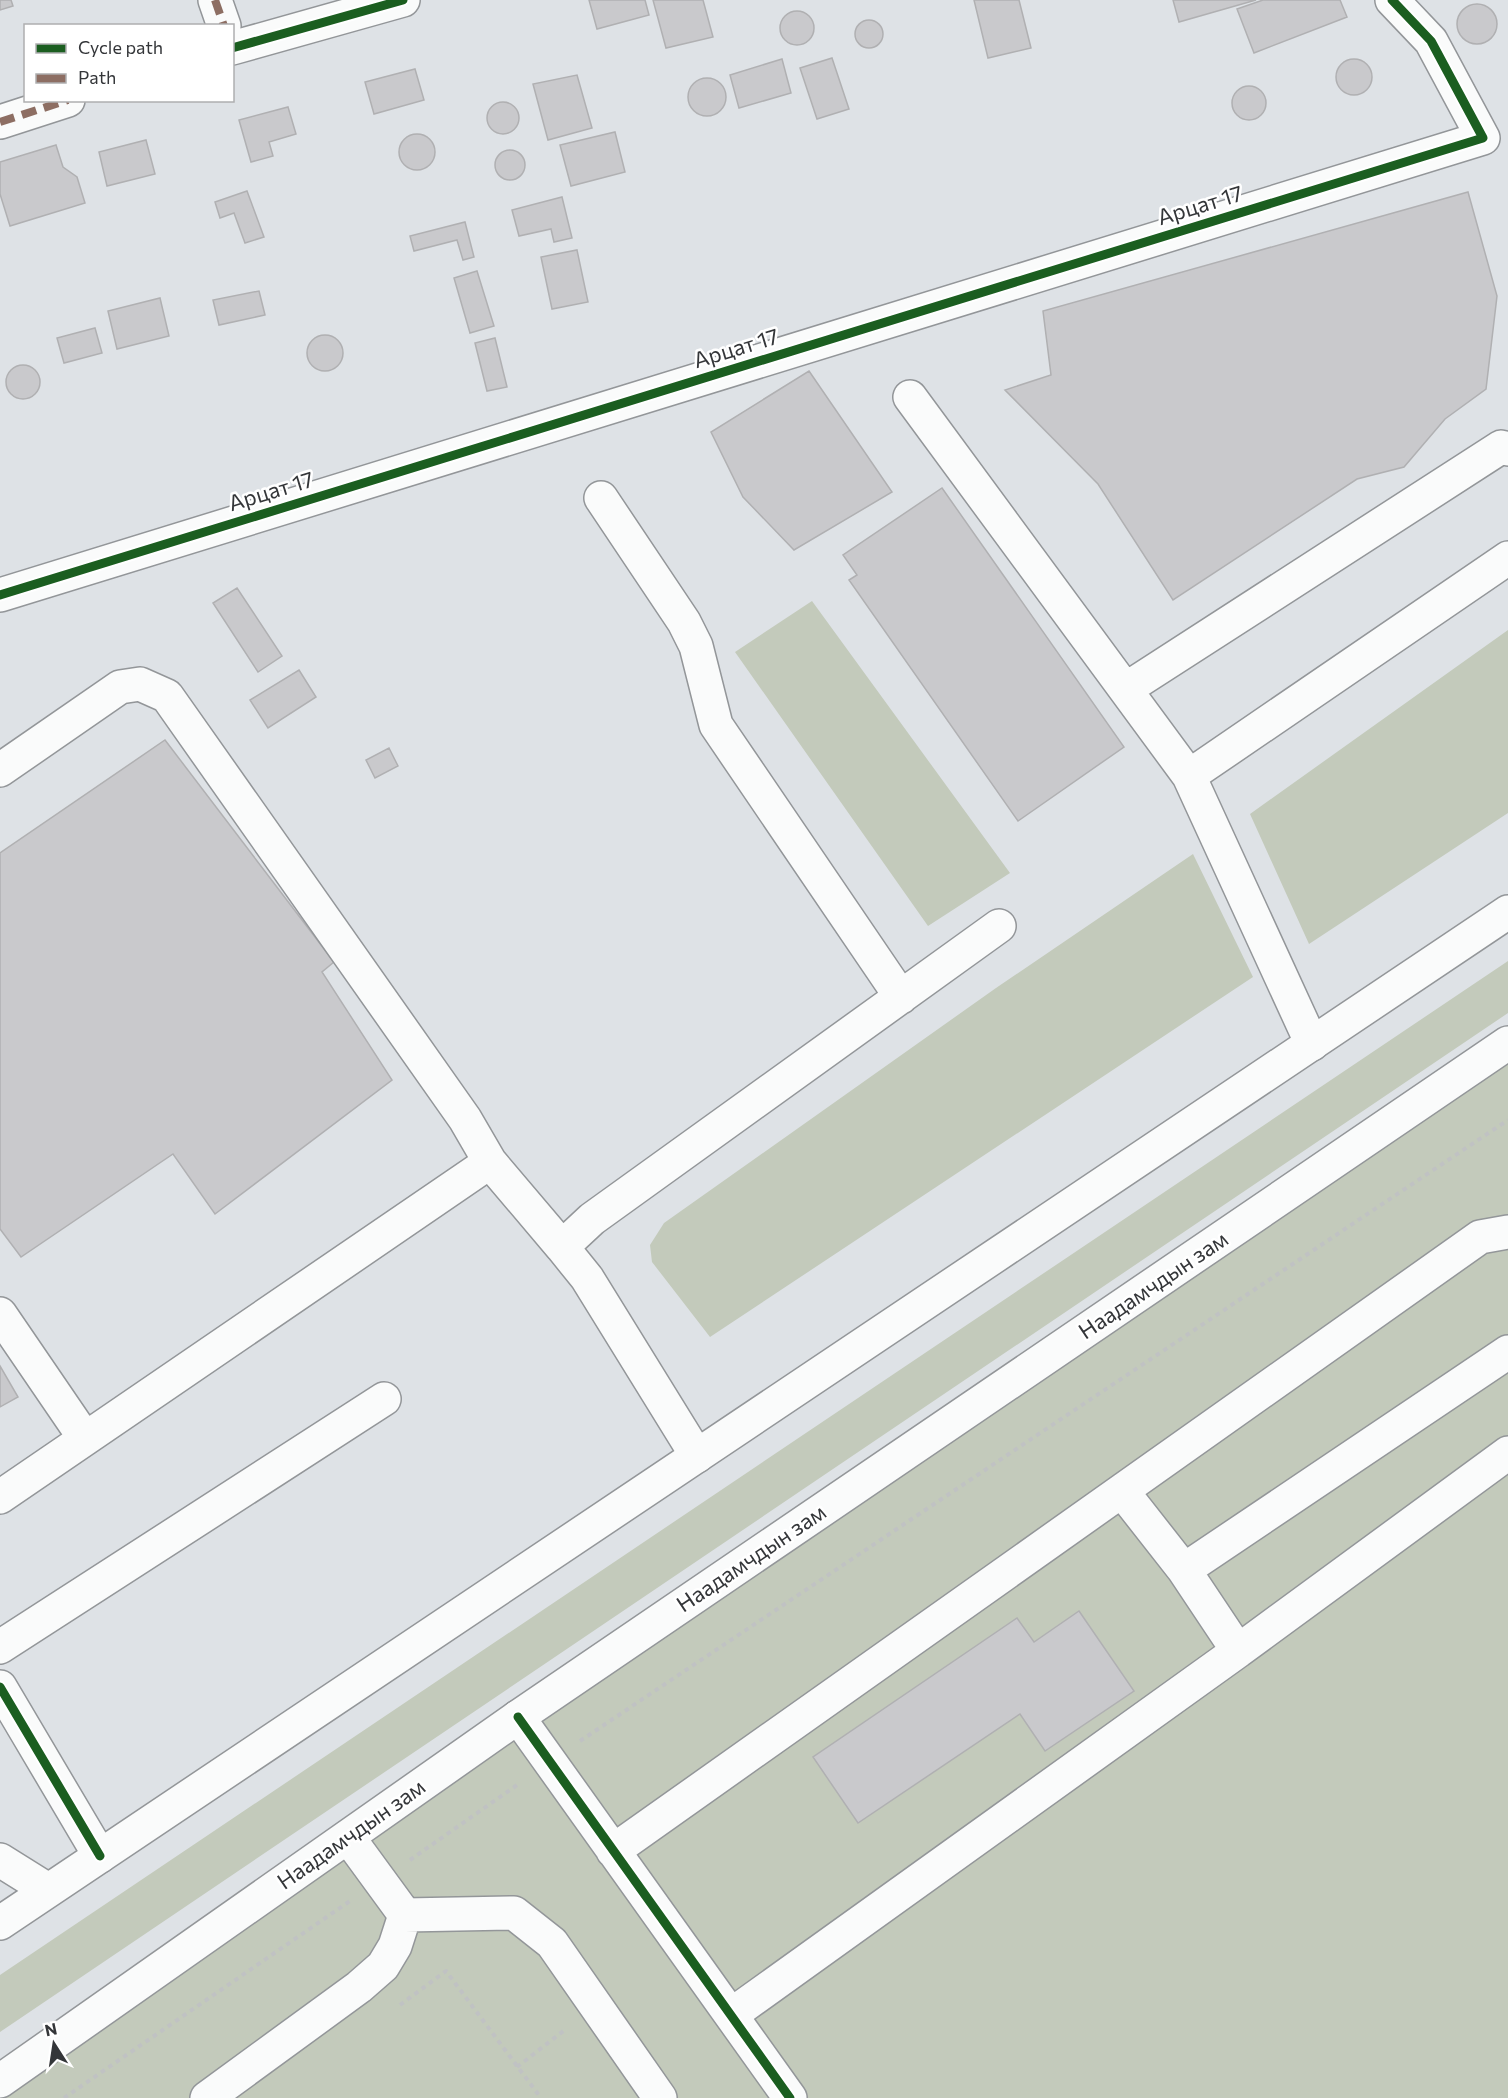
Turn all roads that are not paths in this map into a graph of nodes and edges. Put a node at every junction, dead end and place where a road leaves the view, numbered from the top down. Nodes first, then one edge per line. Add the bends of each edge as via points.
1 (215, 0) edge
2 (403, 0) edge
3 (1392, 0) edge
4 (223, 24) edge
5 (234, 47) edge
6 (62, 102) edge
7 (0, 122) edge
8 (910, 397) dead end
9 (1508, 449) edge
10 (602, 498) dead end
11 (1508, 558) edge
12 (0, 595) edge
13 (1126, 689) junction
14 (0, 770) edge
15 (1189, 776) junction
16 (1508, 912) edge
17 (999, 926) dead end
18 (901, 997) junction
19 (1508, 1043) edge
20 (1312, 1044) junction
21 (490, 1162) junction
22 (1508, 1232) edge
23 (562, 1247) junction
24 (0, 1314) edge
25 (1508, 1352) edge
26 (384, 1399) dead end
27 (84, 1437) junction
28 (1508, 1453) edge
29 (697, 1456) junction
30 (1122, 1491) junction
31 (0, 1497) edge
32 (1184, 1570) junction
33 (0, 1647) edge
34 (1238, 1651) junction
35 (0, 1687) edge
36 (518, 1717) junction
37 (348, 1837) junction
38 (613, 1851) junction
39 (100, 1856) junction
40 (0, 1860) edge
41 (48, 1890) junction
42 (405, 1915) junction
43 (0, 1923) edge
44 (731, 2015) junction
45 (0, 2081) edge
46 (207, 2098) edge
47 (660, 2098) edge
48 (790, 2098) edge

1 - 4 main road
2 - 5 main road
3 - 12 main road, Арцат 17 via 1431,41 1483,138
6 - 7 main road
8 - 13 main road
9 - 13 main road via 1501,447
10 - 18 main road via 684,622 696,646 716,725
11 - 15 main road
13 - 15 main road
14 - 21 main road via 120,687 140,684 167,696 465,1119
15 - 20 main road
16 - 20 main road
17 - 18 main road
18 - 23 main road via 592,1219
19 - 36 main road, Наадамчдын зам
20 - 29 main road
21 - 23 main road
21 - 27 main road
22 - 30 main road via 1480,1237
23 - 29 main road via 587,1278
24 - 27 main road
25 - 32 main road
26 - 33 main road
27 - 31 main road
28 - 34 main road
29 - 39 main road
30 - 32 main road
30 - 38 main road
32 - 34 main road
34 - 44 main road
35 - 39 main road
36 - 37 main road, Наадамчдын зам
36 - 38 main road
37 - 42 main road
37 - 45 main road, Наадамчдын зам
38 - 44 main road
39 - 41 main road
40 - 41 main road
41 - 43 main road
42 - 46 main road via 395,1946 383,1966
42 - 47 main road via 514,1913 552,1943
44 - 48 main road

